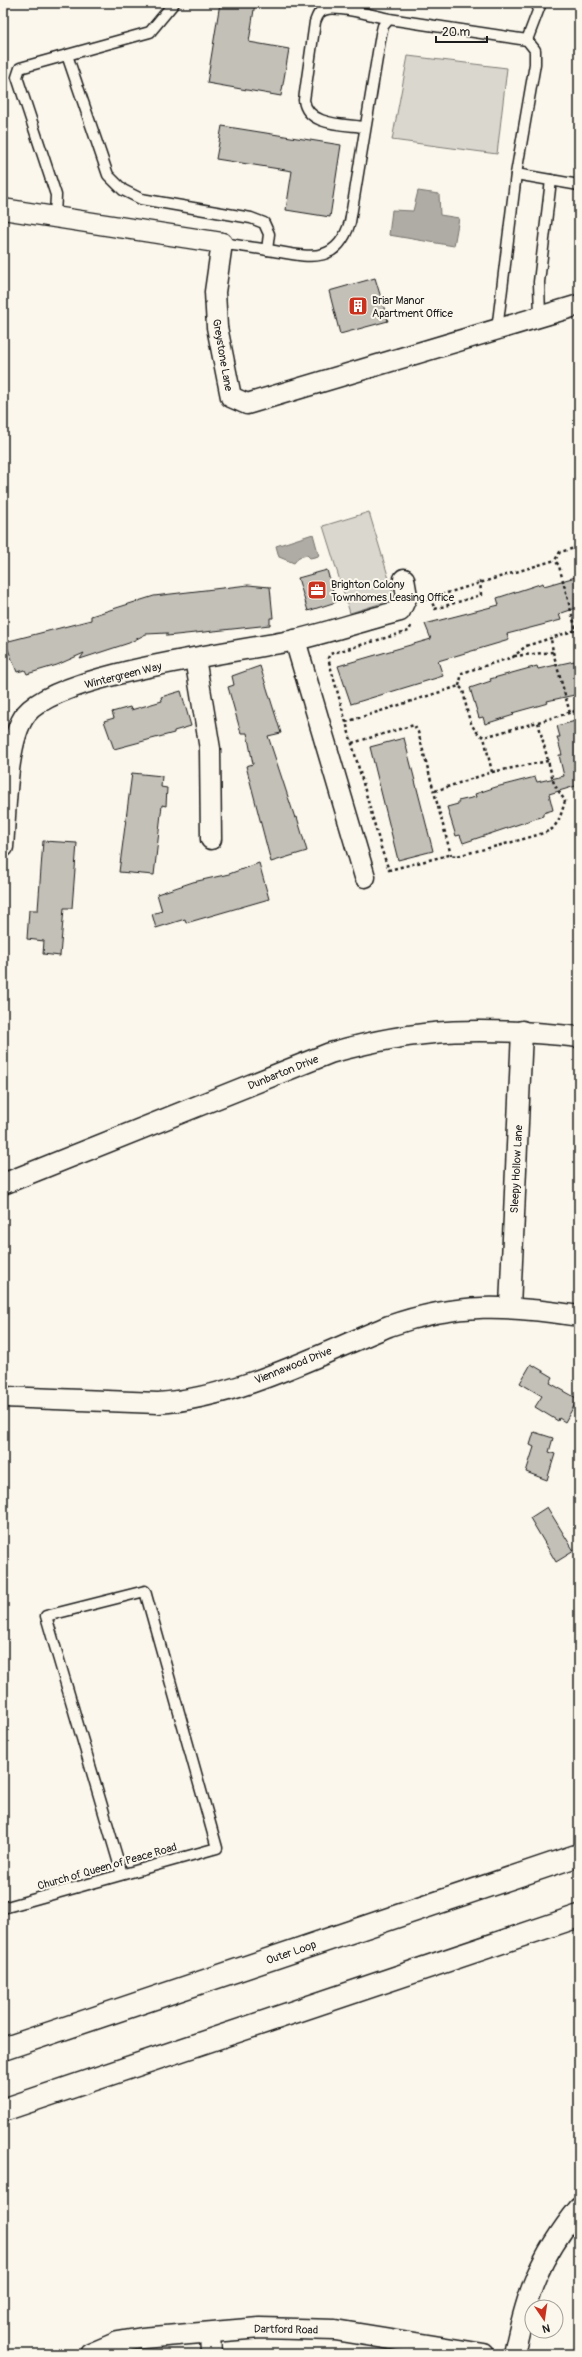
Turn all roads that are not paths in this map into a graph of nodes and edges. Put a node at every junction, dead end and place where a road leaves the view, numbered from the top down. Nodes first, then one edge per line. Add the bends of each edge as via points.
1 (541, 3) edge
2 (172, 4) edge
3 (389, 19) junction
4 (527, 40) junction
5 (67, 55) junction
6 (364, 127) junction
7 (516, 174) junction
8 (551, 180) junction
9 (579, 185) edge
10 (3, 209) edge
11 (55, 216) junction
12 (222, 243) junction
13 (267, 250) junction
14 (579, 305) edge
15 (540, 317) junction
16 (497, 330) junction
17 (404, 579) dead end
18 (295, 640) junction
19 (195, 658) junction
20 (211, 838) dead end
21 (3, 847) edge
22 (365, 877) dead end
23 (522, 1031) junction
24 (579, 1037) edge
25 (3, 1184) edge
26 (510, 1307) junction
27 (579, 1316) edge
28 (3, 1398) edge
29 (579, 1855) edge
30 (122, 1874) junction
31 (3, 1908) edge
32 (579, 1916) edge
33 (3, 2049) edge
34 (3, 2110) edge
35 (579, 2208) edge
36 (210, 2333) junction
37 (90, 2354) edge
38 (211, 2354) edge
39 (484, 2354) edge
40 (514, 2354) edge

1 - 4 lane
2 - 5 lane via 150,32
3 - 4 lane
3 - 6 lane via 381,34
3 - 6 lane via 334,8 318,14 315,22 304,100 305,109 317,119
4 - 7 lane via 535,50 535,64
5 - 11 lane via 20,68 17,77 56,195
5 - 13 lane via 108,175 123,190 141,199 250,218 264,223 269,234
6 - 13 lane via 350,222 343,240 328,253 313,257
7 - 8 lane
7 - 16 lane
8 - 9 lane
8 - 15 lane via 538,282
10 - 11 street
11 - 12 street
12 - 13 lane
12 - 16 street, Greystone Lane via 215,292 217,327 231,398 247,404
14 - 15 street, Greystone Lane
15 - 16 street, Greystone Lane
17 - 18 street, Wintergreen Way via 406,596 400,611
18 - 19 street, Wintergreen Way
18 - 22 street
19 - 20 street via 210,749
19 - 21 street, Wintergreen Way via 95,680 48,698 26,714 17,730 13,749
23 - 24 street, Dunbarton Drive
23 - 25 street, Dunbarton Drive via 455,1030 411,1035 372,1042 330,1054
23 - 26 street, Sleepy Hollow Lane
26 - 27 street, Viennawood Drive
26 - 28 street, Viennawood Drive via 474,1307 415,1317 234,1389 180,1401 158,1403
29 - 33 highway, Outer Loop
30 - 30 lane, Church of Queen of Peace Road via 217,1848 145,1591 46,1616
30 - 31 lane, Church of Queen of Peace Road
32 - 34 highway
35 - 40 street via 557,2236 536,2275 522,2314
36 - 37 street, Dartford Road via 164,2335 118,2342
36 - 38 street
36 - 39 street, Dartford Road via 260,2328 335,2330

